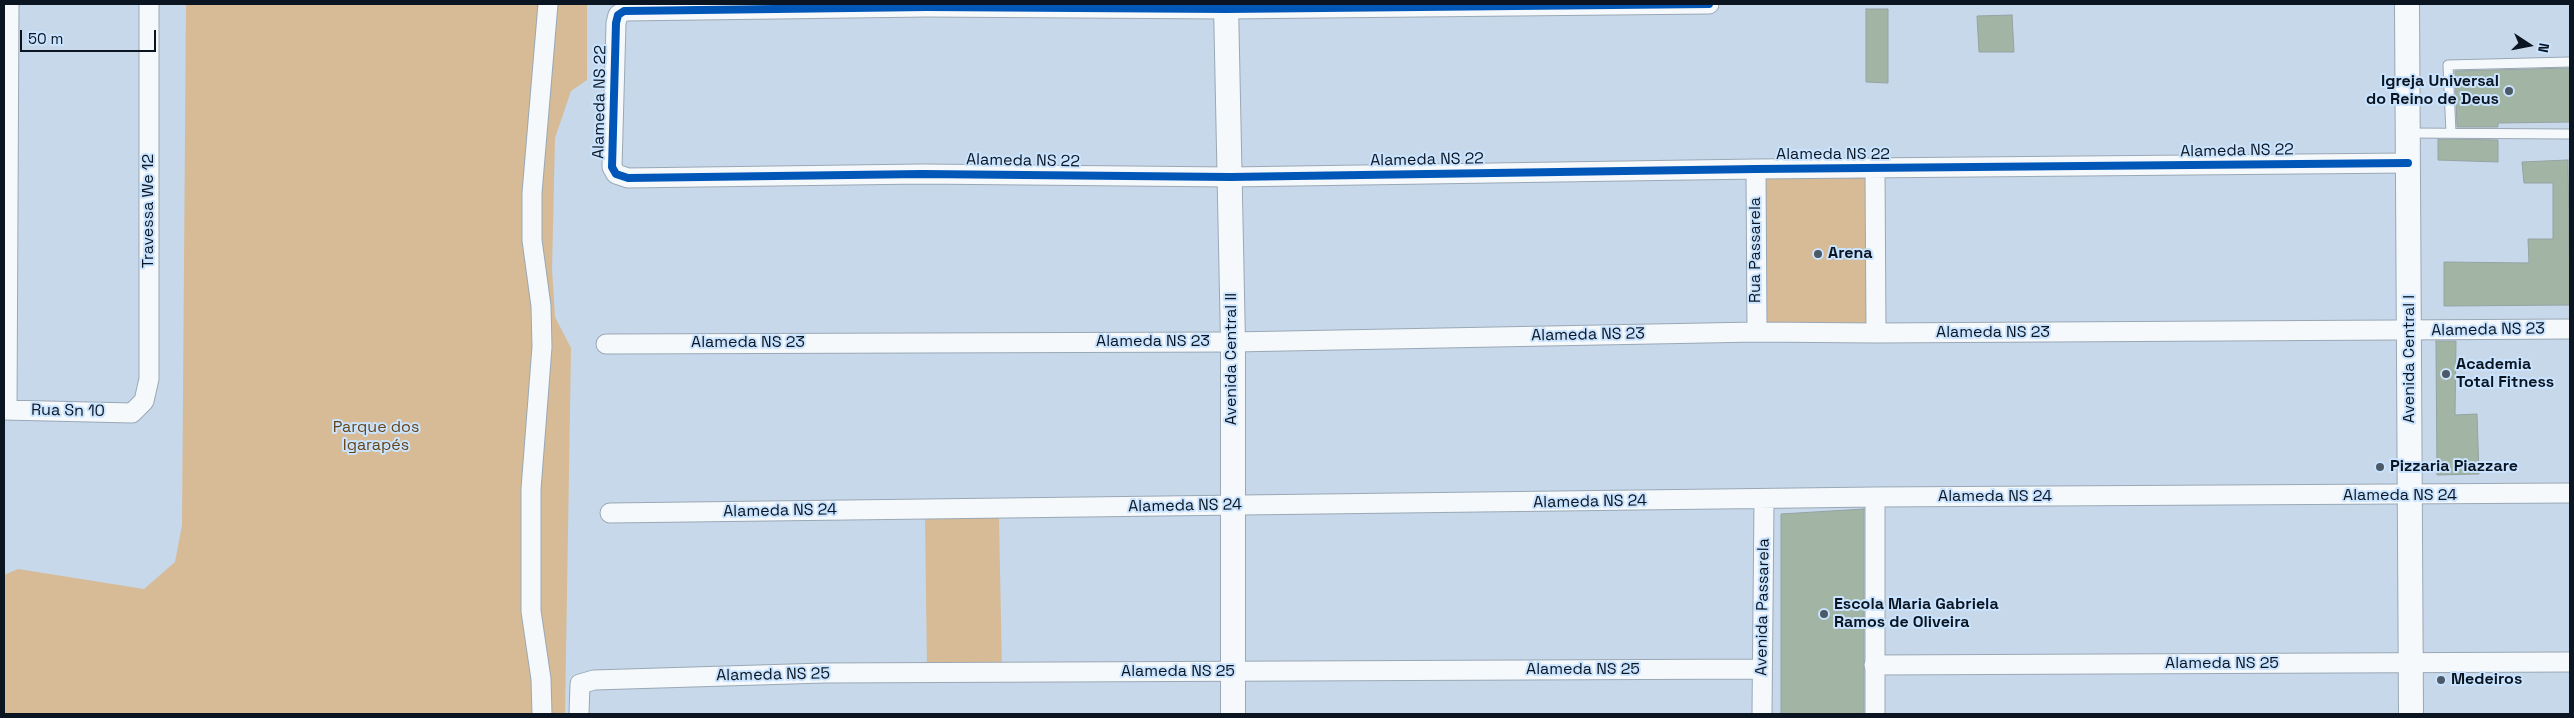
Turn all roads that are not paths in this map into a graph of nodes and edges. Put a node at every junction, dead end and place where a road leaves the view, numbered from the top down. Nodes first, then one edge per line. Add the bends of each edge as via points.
1 (9, 4) edge
2 (150, 4) edge
3 (548, 4) edge
4 (1709, 4) edge
5 (2408, 4) edge
6 (1226, 6) edge
7 (2570, 62) edge
8 (2408, 133) junction
9 (2451, 133) junction
10 (2570, 134) edge
11 (2408, 163) junction
12 (1756, 169) junction
13 (1875, 169) junction
14 (1230, 177) junction
15 (2570, 329) edge
16 (1757, 332) junction
17 (2410, 332) junction
18 (1876, 333) junction
19 (1233, 342) junction
20 (606, 344) dead end
21 (5, 410) edge
22 (132, 413) joint
23 (2570, 494) edge
24 (2411, 496) junction
25 (1875, 497) junction
26 (1764, 500) junction
27 (1231, 506) junction
28 (610, 513) dead end
29 (2570, 662) edge
30 (2411, 664) junction
31 (1874, 665) junction
32 (1762, 669) junction
33 (1233, 672) junction
34 (542, 714) edge
35 (579, 714) edge
36 (1233, 714) edge
37 (1762, 714) edge
38 (1875, 714) edge
39 (2411, 714) edge

1 - 21 street
2 - 22 street, Travessa We 12 via 149,379 144,401
3 - 34 street via 532,194 532,240 541,306 542,347 531,489 531,611 541,679
4 - 6 street
5 - 8 street, Avenida Central I
6 - 14 street, Avenida Central II
6 - 14 street, Alameda NS 22 via 624,11 618,15 616,23 612,167 621,177 922,174
7 - 9 lane via 2448,65
8 - 9 lane
8 - 11 street, Avenida Central I
9 - 10 lane
11 - 13 street, Alameda NS 22
11 - 17 street, Avenida Central I
12 - 13 street, Alameda NS 22
12 - 14 street, Alameda NS 22
12 - 16 street, Rua Passarela
13 - 18 street
14 - 19 street, Avenida Central II
15 - 17 street, Alameda NS 23
16 - 18 street, Alameda NS 23
16 - 19 street, Alameda NS 23
17 - 18 street, Alameda NS 23
17 - 24 street, Avenida Central I
19 - 20 street, Alameda NS 23
19 - 27 street, Avenida Central II
21 - 22 street, Rua Sn 10
23 - 24 street, Alameda NS 24
24 - 25 street, Alameda NS 24
24 - 30 street, Avenida Central I
25 - 26 street, Alameda NS 24
25 - 31 street
26 - 27 street, Alameda NS 24
26 - 32 street, Avenida Passarela
27 - 28 street, Alameda NS 24
27 - 33 street, Avenida Central II
29 - 30 street, Alameda NS 25
30 - 31 street, Alameda NS 25
30 - 39 street, Avenida Central I
31 - 38 street
32 - 33 street, Alameda NS 25
32 - 37 street, Avenida Passarela
33 - 35 street, Alameda NS 25 via 824,673 594,680 580,684
33 - 36 street, Avenida Central II

